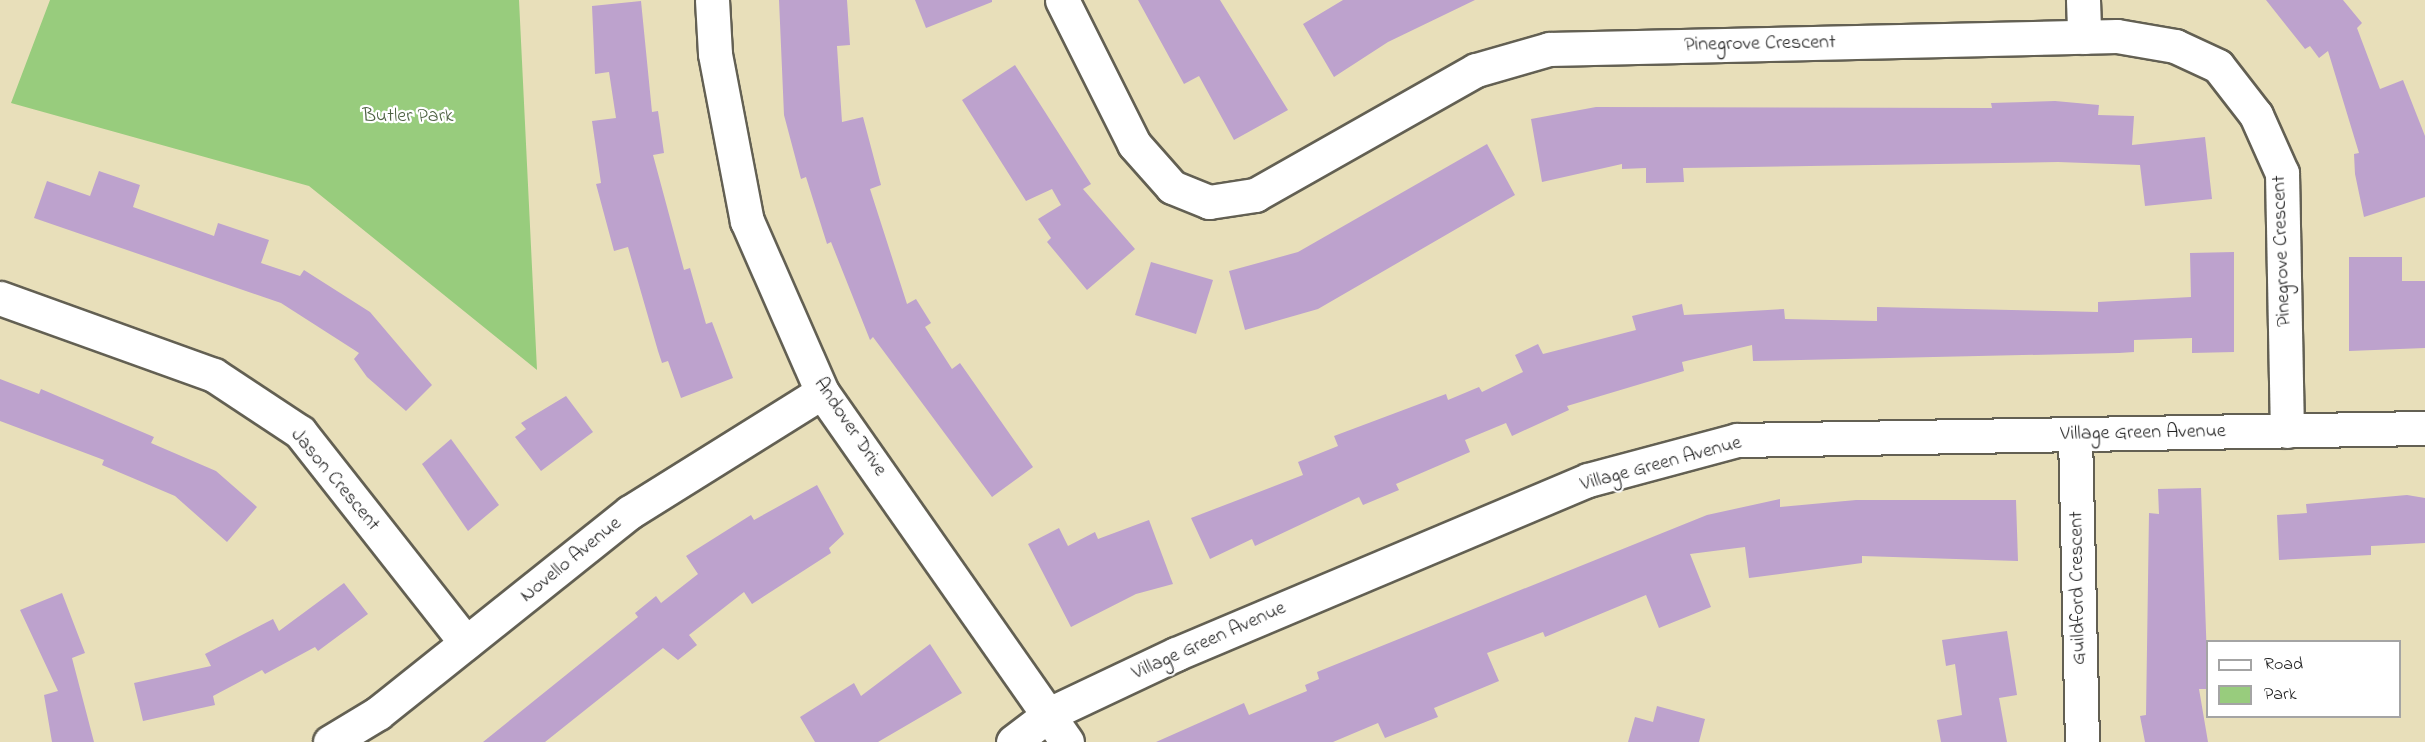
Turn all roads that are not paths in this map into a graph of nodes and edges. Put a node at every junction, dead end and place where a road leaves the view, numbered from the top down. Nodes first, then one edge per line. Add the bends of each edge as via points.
1 (712, 0) edge
2 (1062, 0) edge
3 (2083, 0) edge
4 (2084, 37) junction
5 (0, 298) edge
6 (822, 392) junction
7 (2425, 428) edge
8 (2287, 431) junction
9 (2075, 435) junction
10 (466, 643) junction
11 (1051, 713) junction
12 (330, 742) edge
13 (1013, 742) edge
14 (1067, 742) edge
15 (2082, 742) edge

1 - 6 street, Andover Drive via 715,54 747,221
2 - 4 street, Pinegrove Crescent via 1134,144 1172,187 1209,202 1255,195 1476,70 1549,48
3 - 4 street
4 - 8 street, Pinegrove Crescent via 2175,46 2218,66 2256,115 2282,173
5 - 10 street, Jason Crescent via 214,375 300,432
6 - 10 street, Novello Avenue via 630,512
6 - 11 street, Andover Drive
7 - 8 street, Village Green Avenue
8 - 9 street, Village Green Avenue
9 - 11 street, Village Green Avenue via 1737,440 1600,477 1187,649
9 - 15 street, Guildford Crescent
10 - 12 street, Novello Avenue via 378,713
11 - 13 street, Village Green Avenue
11 - 14 street, Andover Drive

